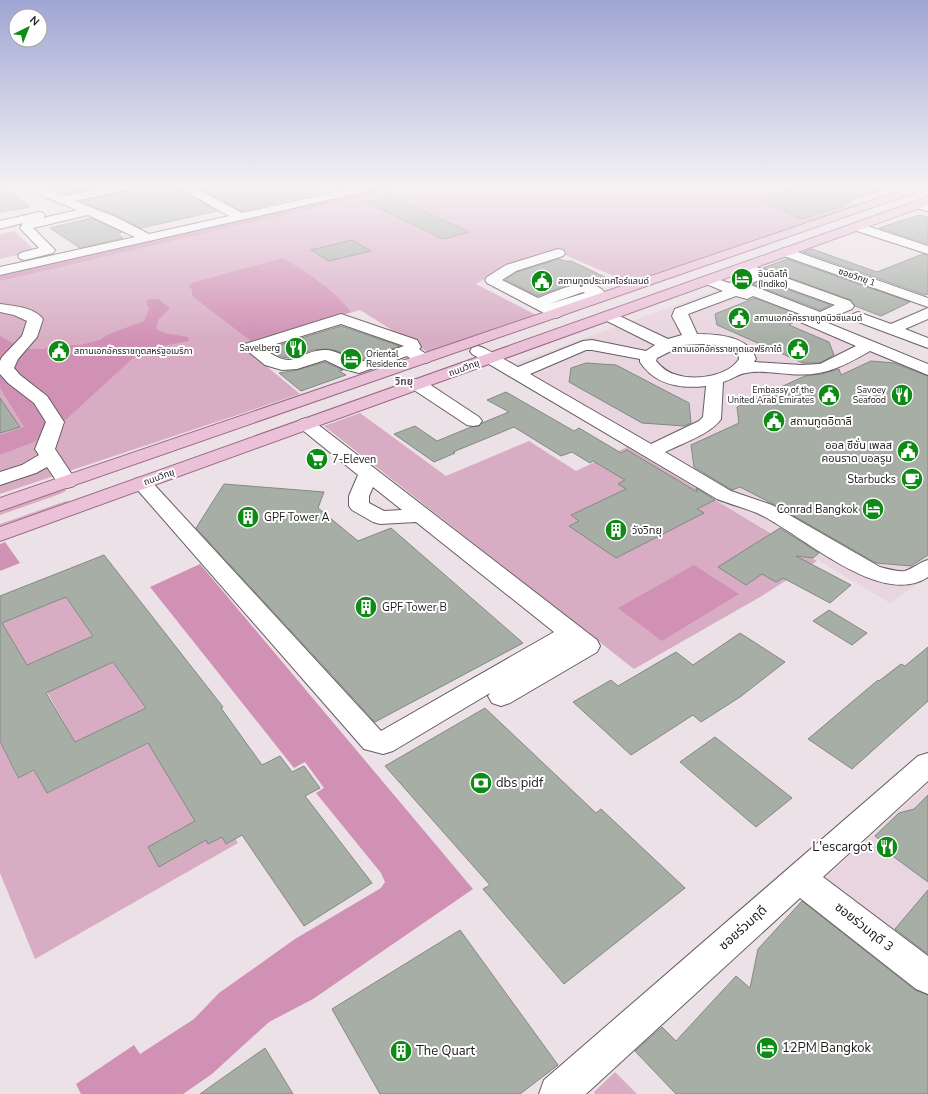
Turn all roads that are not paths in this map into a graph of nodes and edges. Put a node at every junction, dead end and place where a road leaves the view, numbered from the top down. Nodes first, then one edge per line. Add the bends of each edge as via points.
1 (36, 238) edge
2 (148, 238) edge
3 (775, 238) edge
4 (799, 238) edge
5 (826, 238) edge
6 (892, 238) edge
7 (928, 250) edge
8 (786, 252) junction
9 (558, 253) dead end
10 (0, 262) edge
11 (745, 267) junction
12 (0, 271) edge
13 (763, 274) junction
14 (709, 280) junction
15 (736, 291) junction
16 (928, 305) edge
17 (0, 308) edge
18 (547, 309) junction
19 (608, 316) junction
20 (858, 317) dead end
21 (893, 329) junction
22 (692, 339) junction
23 (928, 343) edge
24 (514, 344) junction
25 (667, 345) junction
26 (869, 346) junction
27 (409, 350) junction
28 (484, 355) junction
29 (649, 356) junction
30 (423, 359) junction
31 (742, 368) junction
32 (928, 370) edge
33 (517, 374) junction
34 (715, 379) junction
35 (417, 384) junction
36 (473, 421) dead end
37 (312, 422) junction
38 (276, 423) junction
39 (650, 452) junction
40 (50, 456) junction
41 (368, 474) junction
42 (0, 479) edge
43 (142, 483) junction
44 (76, 492) junction
45 (0, 505) edge
46 (420, 515) junction
47 (0, 519) edge
48 (0, 534) edge
49 (928, 567) edge
50 (563, 627) junction
51 (501, 696) dead end
52 (928, 764) edge
53 (799, 878) junction
54 (928, 977) edge
55 (558, 1094) edge

1 - 10 street via 48,250
2 - 12 street
3 - 18 main road, ถนนวิทยุ
4 - 24 main road, ถนนวิทยุ
5 - 8 main road, ถนนวิทยุ
6 - 7 street
8 - 11 main road, ถนนวิทยุ
8 - 16 street, ซอยวิทยุ 1
9 - 18 street via 511,268 492,280
11 - 13 street
11 - 14 main road, ถนนวิทยุ
13 - 13 street via 735,284 820,317 848,306
14 - 15 street
14 - 19 main road, ถนนวิทยุ
15 - 22 street via 680,312
15 - 26 street
16 - 21 street
17 - 40 street via 18,311 35,319 29,337 10,357 6,369 14,379 41,400 55,422 46,443 45,450
18 - 30 main road, ถนนวิทยุ
19 - 24 main road, ถนนวิทยุ
19 - 25 street
20 - 21 street
21 - 23 street
22 - 25 street
22 - 31 street via 710,338 736,345 746,351 748,356 747,363
24 - 28 main road, ถนนวิทยุ
25 - 29 street
26 - 31 street via 820,369
26 - 32 street
27 - 27 street via 413,347 411,343 341,319 251,347 274,365 290,366 324,355 336,358 353,368
27 - 30 street
28 - 33 street
28 - 35 main road, ถนนวิทยุ
28 - 38 main road, ถนนวิทยุ
29 - 33 street via 583,346
29 - 34 street via 648,362 653,369 673,380 688,382
30 - 44 main road, ถนนวิทยุ
31 - 34 street
33 - 39 street
34 - 39 street via 712,419 705,425
35 - 36 street
35 - 37 main road, ถนนวิทยุ
37 - 38 main road
37 - 41 street
37 - 43 main road, ถนนวิทยุ
38 - 44 main road, ถนนวิทยุ
39 - 49 street via 724,495 764,508 872,572 893,578 911,578
40 - 42 street via 30,469
40 - 44 street
41 - 46 street
41 - 46 street via 359,496 359,506 380,518
43 - 44 main road, ถนนวิทยุ
43 - 50 street via 374,741 379,743 562,638 566,632
44 - 45 main road, ถนนวิทยุ
44 - 47 main road, ถนนวิทยุ
44 - 48 main road, ถนนวิทยุ
46 - 50 street
50 - 51 street via 588,646
52 - 53 street, ซอยร่วมฤดี
53 - 54 street, ซอยร่วมฤดี 3
53 - 55 street, ซอยร่วมฤดี

